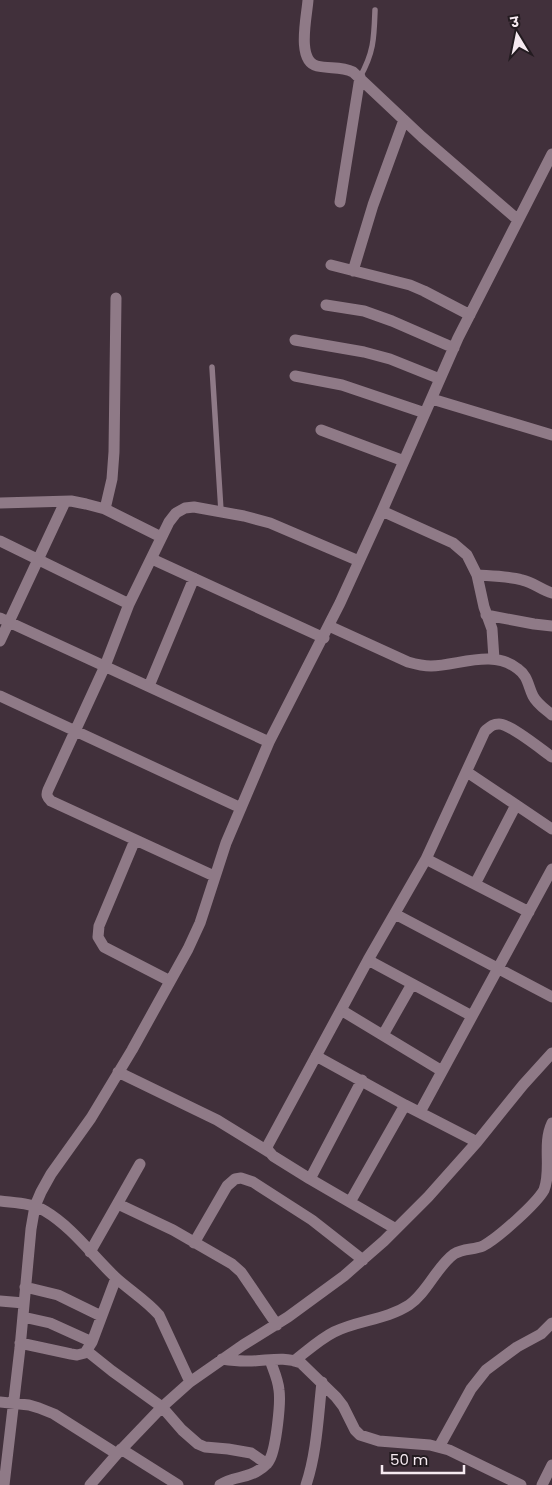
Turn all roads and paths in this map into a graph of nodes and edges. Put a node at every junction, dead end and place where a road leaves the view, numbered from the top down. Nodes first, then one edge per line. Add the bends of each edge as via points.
1 (308, 0) edge
2 (375, 10) dead end
3 (360, 78) junction
4 (404, 120) junction
5 (552, 154) edge
6 (547, 174) edge
7 (340, 202) dead end
8 (518, 220) junction
9 (331, 265) dead end
10 (353, 271) junction
11 (116, 298) dead end
12 (326, 305) dead end
13 (470, 315) junction
14 (295, 340) dead end
15 (454, 348) junction
16 (212, 367) dead end
17 (295, 376) dead end
18 (440, 379) junction
19 (432, 399) junction
20 (425, 412) junction
21 (321, 430) dead end
22 (552, 435) edge
23 (404, 461) junction
24 (64, 502) junction
25 (1, 504) edge
26 (104, 509) junction
27 (221, 511) junction
28 (382, 511) junction
29 (161, 537) junction
30 (0, 541) edge
31 (38, 559) junction
32 (152, 559) junction
33 (359, 562) junction
34 (477, 574) junction
35 (194, 578) junction
36 (552, 593) edge
37 (130, 604) junction
38 (486, 615) junction
39 (5, 621) edge
40 (329, 626) junction
41 (552, 626) edge
42 (324, 638) junction
43 (0, 641) edge
44 (494, 659) junction
45 (105, 666) junction
46 (148, 686) junction
47 (0, 696) edge
48 (552, 715) edge
49 (75, 731) junction
50 (269, 742) junction
51 (552, 758) edge
52 (467, 772) junction
53 (516, 805) junction
54 (241, 808) junction
55 (552, 829) edge
56 (135, 840) junction
57 (426, 859) junction
58 (552, 869) edge
59 (214, 876) junction
60 (474, 884) junction
61 (529, 912) junction
62 (395, 914) junction
63 (368, 960) junction
64 (499, 969) junction
65 (170, 981) junction
66 (412, 984) junction
67 (552, 997) edge
68 (341, 1010) junction
69 (472, 1016) junction
70 (383, 1035) junction
71 (552, 1053) edge
72 (316, 1056) junction
73 (442, 1071) junction
74 (118, 1072) junction
75 (362, 1080) junction
76 (405, 1105) junction
77 (420, 1112) junction
78 (552, 1123) edge
79 (477, 1142) junction
80 (268, 1152) junction
81 (140, 1164) dead end
82 (310, 1179) junction
83 (0, 1201) edge
84 (350, 1202) junction
85 (118, 1204) junction
86 (35, 1206) junction
87 (396, 1229) junction
88 (194, 1243) junction
89 (90, 1252) junction
90 (363, 1260) junction
91 (116, 1278) junction
92 (26, 1287) junction
93 (0, 1301) edge
94 (24, 1303) junction
95 (101, 1316) junction
96 (23, 1317) junction
97 (552, 1323) edge
98 (277, 1325) junction
99 (20, 1343) junction
100 (90, 1346) junction
101 (222, 1359) junction
102 (270, 1360) junction
103 (294, 1361) junction
104 (190, 1382) junction
105 (322, 1382) junction
106 (0, 1402) edge
107 (13, 1403) junction
108 (162, 1407) junction
109 (439, 1447) junction
110 (119, 1452) junction
111 (267, 1464) junction
112 (552, 1465) edge
113 (4, 1485) edge
114 (90, 1485) edge
115 (178, 1485) edge
116 (220, 1485) edge
117 (306, 1485) edge
118 (521, 1485) edge
119 (542, 1485) edge

1 - 3 street via 304,45 307,58 315,66 346,68
2 - 3 lane via 373,49
3 - 4 street
3 - 7 street
4 - 8 street
4 - 10 street
5 - 6 street
6 - 8 street
8 - 13 street
9 - 10 street
10 - 13 street via 424,290
11 - 26 street via 114,452 112,478
12 - 15 street via 364,311
13 - 15 street
14 - 18 street via 364,352
15 - 18 street
16 - 27 lane
17 - 20 street via 342,385
18 - 19 street
19 - 20 street
19 - 22 street
20 - 23 street
21 - 23 street
23 - 28 street
24 - 25 street
24 - 26 street
24 - 31 street
26 - 29 street
27 - 29 street via 185,508 176,513
27 - 33 street via 270,523
28 - 33 street
28 - 34 street via 462,548
29 - 32 street
30 - 31 street
31 - 37 street
31 - 39 street
32 - 35 street
32 - 37 street
33 - 40 street
34 - 36 street via 522,580
34 - 38 street
35 - 42 street
35 - 46 street
37 - 45 street
38 - 41 street
38 - 44 street via 492,629
39 - 43 street
39 - 45 street
40 - 42 street
40 - 44 street via 408,662 431,666
42 - 50 street
44 - 48 street via 509,662 519,669 537,702
45 - 46 street
45 - 49 street
46 - 50 street
47 - 49 street
49 - 54 street
49 - 56 street via 48,790 48,798
50 - 54 street
51 - 52 street via 512,729 501,724 492,725
52 - 53 street
52 - 57 street
53 - 55 street
53 - 60 street
54 - 59 street
56 - 59 street
56 - 65 street via 99,926 98,937 110,951
57 - 60 street
57 - 62 street
58 - 61 street
59 - 65 street via 200,923
60 - 61 street
61 - 64 street
62 - 63 street
62 - 64 street
63 - 66 street
63 - 68 street
64 - 67 street
64 - 69 street
65 - 74 street
66 - 69 street
66 - 70 street
68 - 70 street
68 - 72 street
69 - 73 street
70 - 73 street
71 - 79 street
72 - 75 street
72 - 80 street via 268,1145
73 - 77 street
74 - 80 street via 218,1120
74 - 86 street via 50,1174
75 - 76 street
75 - 82 street
76 - 77 street
76 - 84 street
77 - 79 street
78 - 103 street via 548,1140 548,1178 544,1189 517,1220 484,1245 450,1257 408,1305 334,1332
79 - 87 street
80 - 82 street
81 - 85 street
82 - 84 street
83 - 86 street
84 - 87 street
85 - 88 street
85 - 89 street
86 - 89 street via 56,1219
86 - 92 street
87 - 90 street
88 - 90 street via 227,1186 241,1178 253,1182 312,1220
88 - 98 street via 241,1272
89 - 91 street
90 - 98 street
91 - 95 street
91 - 104 street via 159,1314
92 - 94 street
92 - 95 street via 58,1295
93 - 94 street
94 - 96 street
95 - 100 street
96 - 99 street
96 - 100 street via 57,1326
97 - 109 street via 541,1334 486,1370
98 - 101 street
99 - 100 street via 77,1355 85,1353
99 - 107 street
100 - 108 street via 120,1378
101 - 102 street via 244,1362
101 - 104 street
102 - 103 street
102 - 111 street via 280,1397 275,1444
103 - 105 street via 301,1363
104 - 108 street
105 - 109 street via 336,1396 360,1435 379,1441
105 - 117 street via 316,1443
106 - 107 street
107 - 110 street via 54,1414
107 - 113 street
108 - 110 street
108 - 111 street via 198,1444 251,1453
109 - 118 street
110 - 114 street
110 - 115 street
111 - 116 street via 258,1471
112 - 119 street

